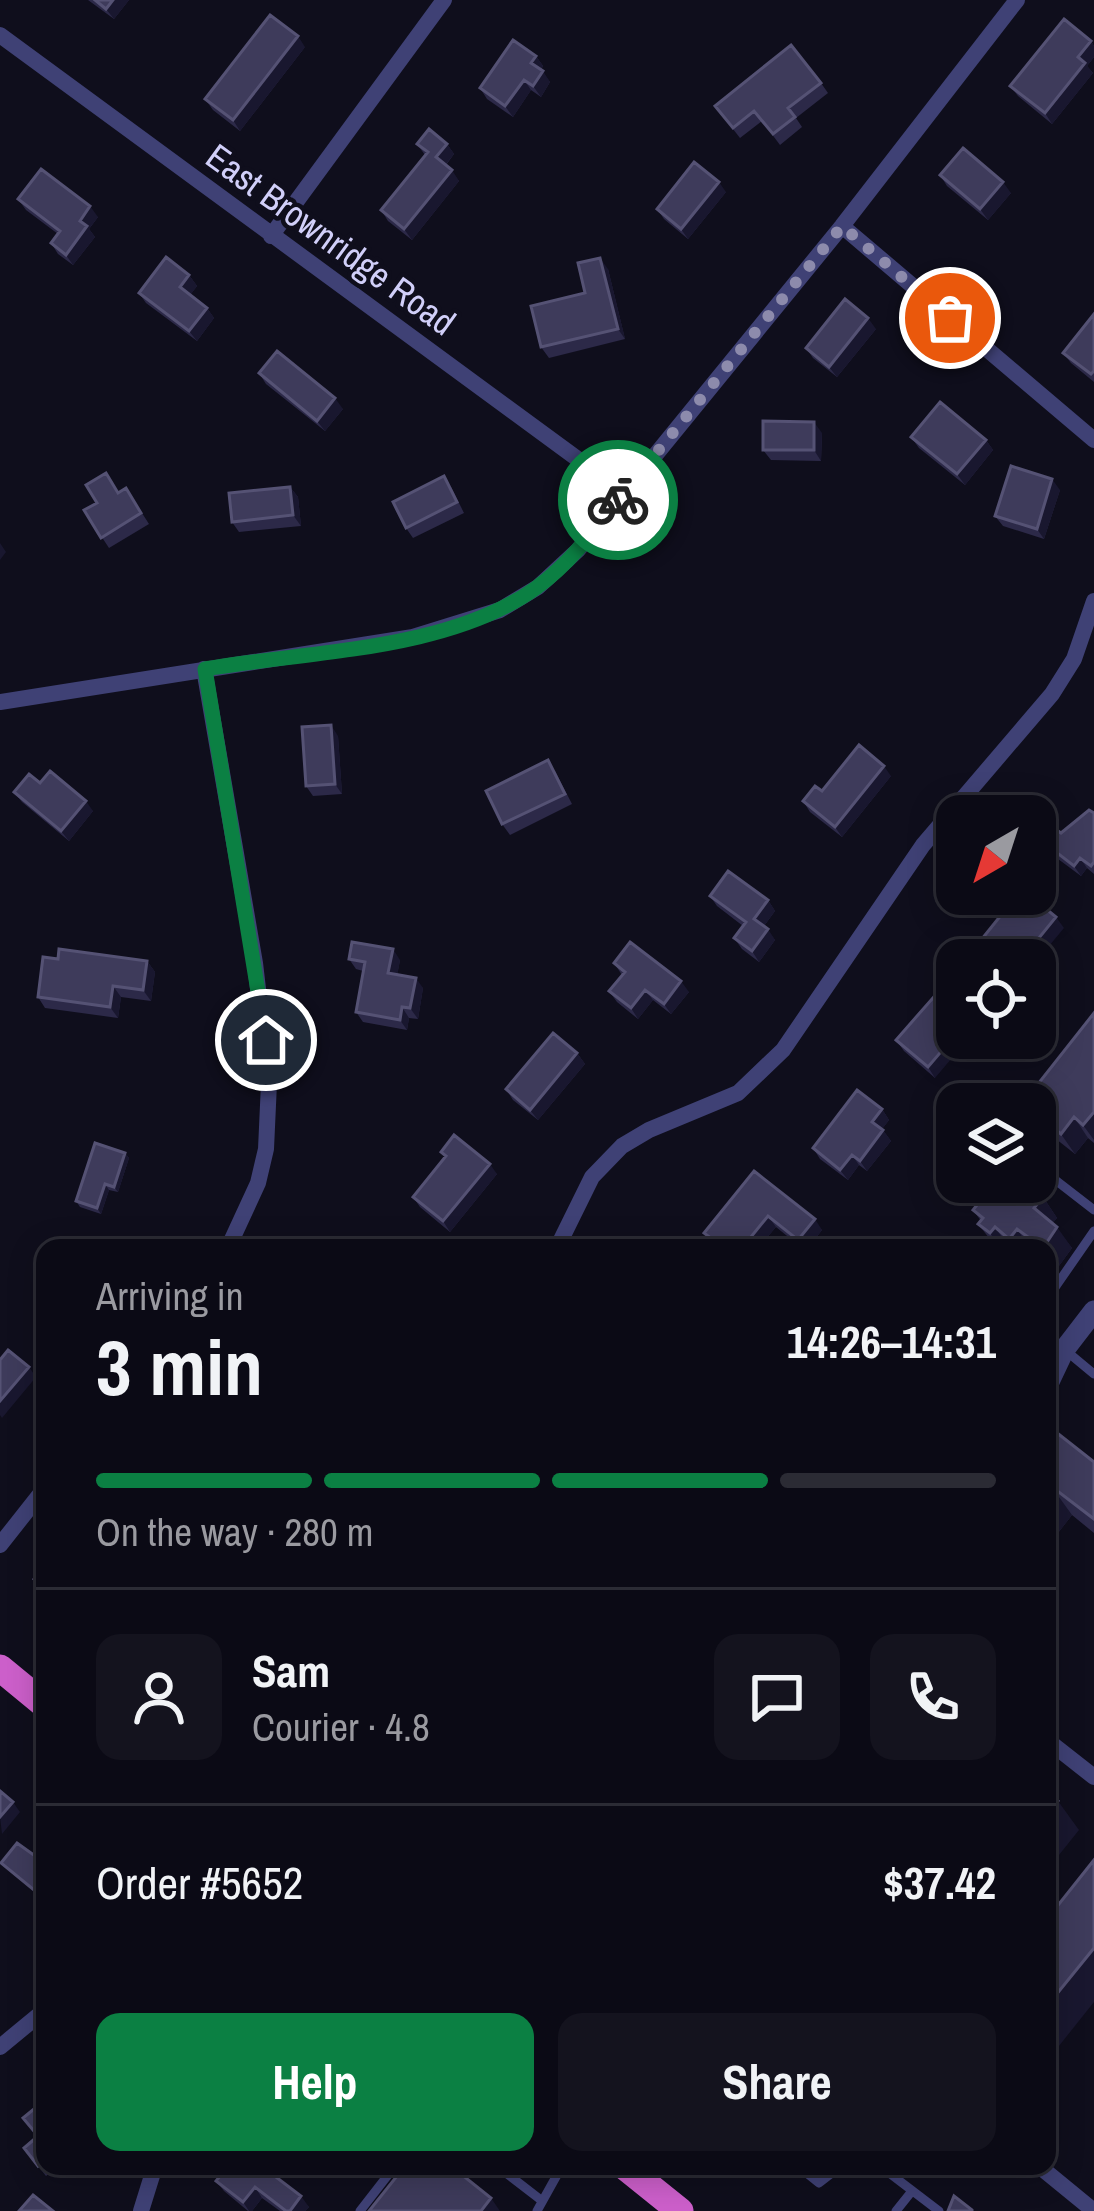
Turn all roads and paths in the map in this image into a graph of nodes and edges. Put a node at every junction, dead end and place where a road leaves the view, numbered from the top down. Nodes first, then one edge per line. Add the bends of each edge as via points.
1 (444, 0) edge
2 (1017, 0) edge
3 (0, 35) edge
4 (842, 226) junction
5 (271, 236) junction
6 (1094, 440) edge
7 (624, 494) junction
8 (1094, 601) edge
9 (205, 669) junction
10 (0, 702) edge
11 (1056, 1181) edge
12 (1094, 1210) edge
13 (1094, 1231) edge
14 (233, 1239) edge
15 (561, 1239) edge
16 (1056, 1286) edge
17 (1094, 1311) edge
18 (1056, 1345) edge
19 (1056, 1350) edge
20 (1094, 1374) edge
21 (36, 1499) edge
22 (0, 1545) edge
23 (0, 1668) edge
24 (36, 1698) edge
25 (1056, 1748) edge
26 (1094, 1777) edge
27 (36, 2017) edge
28 (0, 2047) edge
29 (152, 2175) edge
30 (388, 2175) edge
31 (506, 2175) edge
32 (557, 2175) edge
33 (635, 2175) edge
34 (892, 2175) edge
35 (1050, 2175) edge
36 (912, 2191) junction
37 (539, 2206) edge
38 (141, 2211) edge
39 (360, 2211) edge
40 (680, 2211) edge
41 (896, 2211) edge
42 (939, 2211) edge
43 (1094, 2211) edge

1 - 5 street
2 - 4 street
3 - 5 street, East Brownridge Road
4 - 6 street
4 - 7 street
5 - 7 street, East Brownridge Road
7 - 9 street via 559,569 500,610 413,637
8 - 15 street via 1052,694 923,845 783,1050 738,1093 622,1146 592,1177
9 - 10 street
9 - 14 street via 269,1083 258,1183
11 - 12 lane
13 - 16 lane
17 - 18 street
19 - 20 lane
21 - 22 street
23 - 24 highway
25 - 26 street
27 - 28 street
29 - 38 street
30 - 39 lane
31 - 37 lane
32 - 37 lane
33 - 40 highway
34 - 36 lane
35 - 43 street
36 - 41 lane
36 - 42 lane

